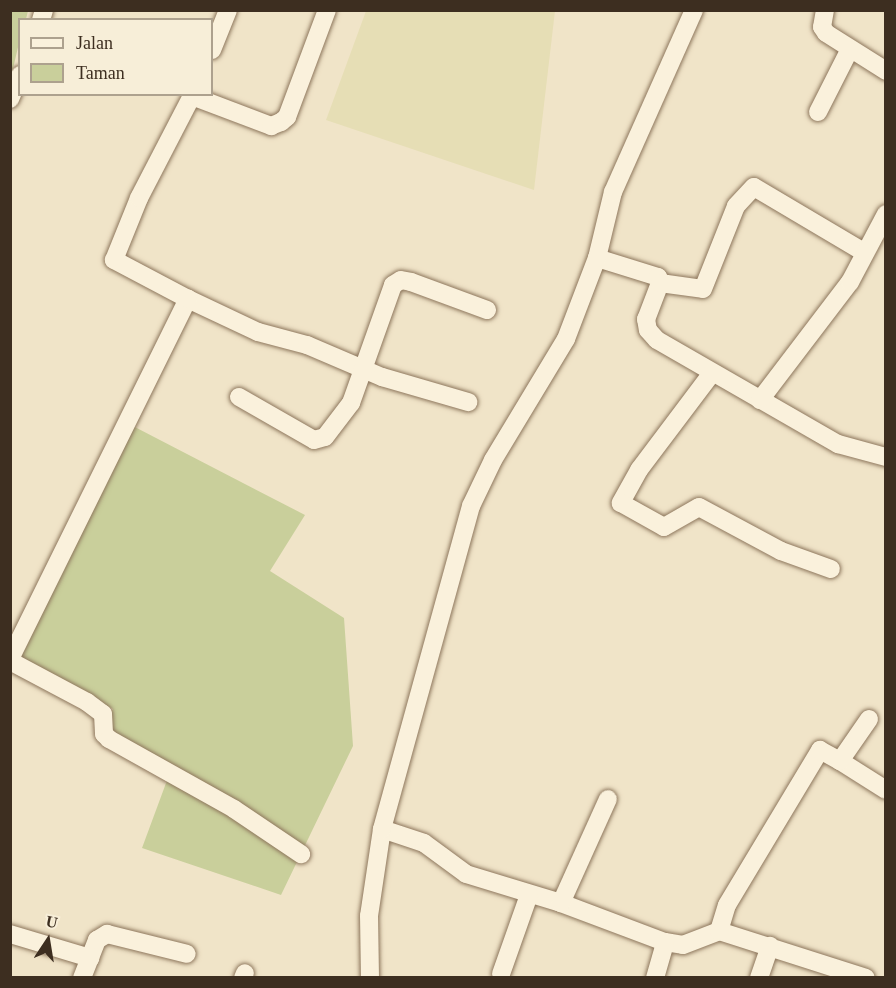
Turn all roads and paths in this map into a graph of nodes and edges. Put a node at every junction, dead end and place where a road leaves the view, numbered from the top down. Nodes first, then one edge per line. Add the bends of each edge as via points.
1 (228, 10) edge
2 (327, 10) edge
3 (694, 10) edge
4 (825, 10) edge
5 (213, 48) edge
6 (849, 51) junction
7 (885, 71) edge
8 (18, 80) edge
9 (191, 96) edge
10 (195, 96) edge
11 (10, 99) edge
12 (818, 112) dead end
13 (885, 214) edge
14 (865, 254) junction
15 (597, 258) junction
16 (660, 284) junction
17 (188, 299) junction
18 (487, 310) dead end
19 (364, 369) junction
20 (712, 373) junction
21 (239, 397) dead end
22 (760, 400) junction
23 (468, 402) dead end
24 (885, 457) edge
25 (831, 569) dead end
26 (10, 660) edge
27 (869, 719) dead end
28 (840, 761) junction
29 (885, 790) edge
30 (608, 799) dead end
31 (382, 829) junction
32 (301, 854) dead end
33 (530, 895) junction
34 (561, 903) junction
35 (720, 931) junction
36 (10, 934) edge
37 (665, 942) junction
38 (770, 946) junction
39 (187, 954) dead end
40 (90, 957) junction
41 (501, 974) dead end
42 (856, 976) edge
43 (81, 978) edge
44 (370, 978) edge
45 (655, 978) edge
46 (759, 978) edge

1 - 5 street
2 - 10 street via 291,108 281,122 271,126
3 - 15 street via 613,192
4 - 6 street via 822,27
6 - 7 street
6 - 12 street
8 - 11 street
9 - 17 street via 139,198 114,260
13 - 14 street
14 - 16 street via 754,187 736,206 703,289
14 - 22 street via 850,282
15 - 16 street via 652,273
15 - 31 street via 566,339 493,460 471,506
16 - 20 street via 646,319 648,330
17 - 19 street via 258,332 307,345
17 - 26 street
18 - 19 street via 401,280 393,285
19 - 21 street via 351,402 331,433 314,440
19 - 23 street
20 - 22 street
20 - 25 street via 639,470 621,502 664,527 699,507 781,551
22 - 24 street via 838,444
26 - 32 street via 103,714 104,734 109,739 234,809
27 - 28 street
28 - 29 street
28 - 35 street via 820,750 727,904
30 - 34 street
31 - 33 street via 424,843 466,874
31 - 44 street via 369,916
33 - 34 street
33 - 41 street
34 - 37 street
35 - 37 street via 683,945
35 - 38 street
36 - 40 street
37 - 45 street
38 - 42 street
38 - 46 street
39 - 40 street via 107,934 97,940
40 - 43 street

